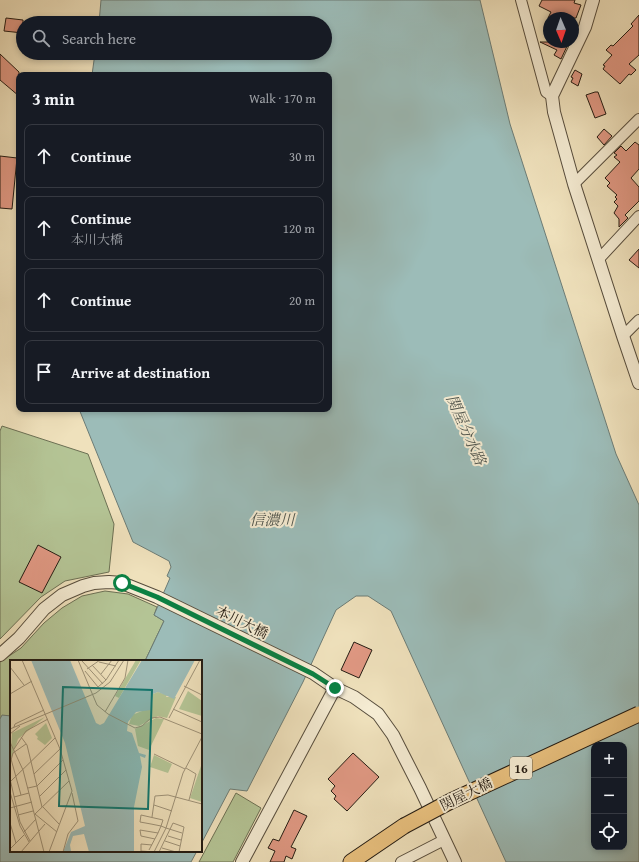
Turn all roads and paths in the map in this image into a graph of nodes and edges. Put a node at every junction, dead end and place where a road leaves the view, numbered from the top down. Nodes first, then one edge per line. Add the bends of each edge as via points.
1 (521, 0) edge
2 (593, 0) edge
3 (552, 96) junction
4 (639, 119) edge
5 (574, 184) junction
6 (639, 216) edge
7 (598, 260) junction
8 (639, 320) edge
9 (623, 336) junction
10 (639, 382) edge
11 (0, 655) edge
12 (335, 688) junction
13 (639, 714) edge
14 (444, 840) junction
15 (242, 862) edge
16 (351, 862) edge
17 (402, 862) edge
18 (455, 862) edge

1 - 3 street via 546,92
2 - 3 street via 585,27
3 - 5 street
4 - 5 street
5 - 7 street
6 - 7 street
7 - 9 street
8 - 9 street
9 - 10 street
11 - 12 street, 本川大橋 via 44,609 62,595 94,583 122,583 157,597 313,674
12 - 14 street, 本川大橋 via 354,697 378,714 393,735
12 - 15 street
13 - 16 main road, 関屋大橋 / 16, bridge via 450,801 404,826
14 - 17 street
14 - 18 street, 本川大橋

